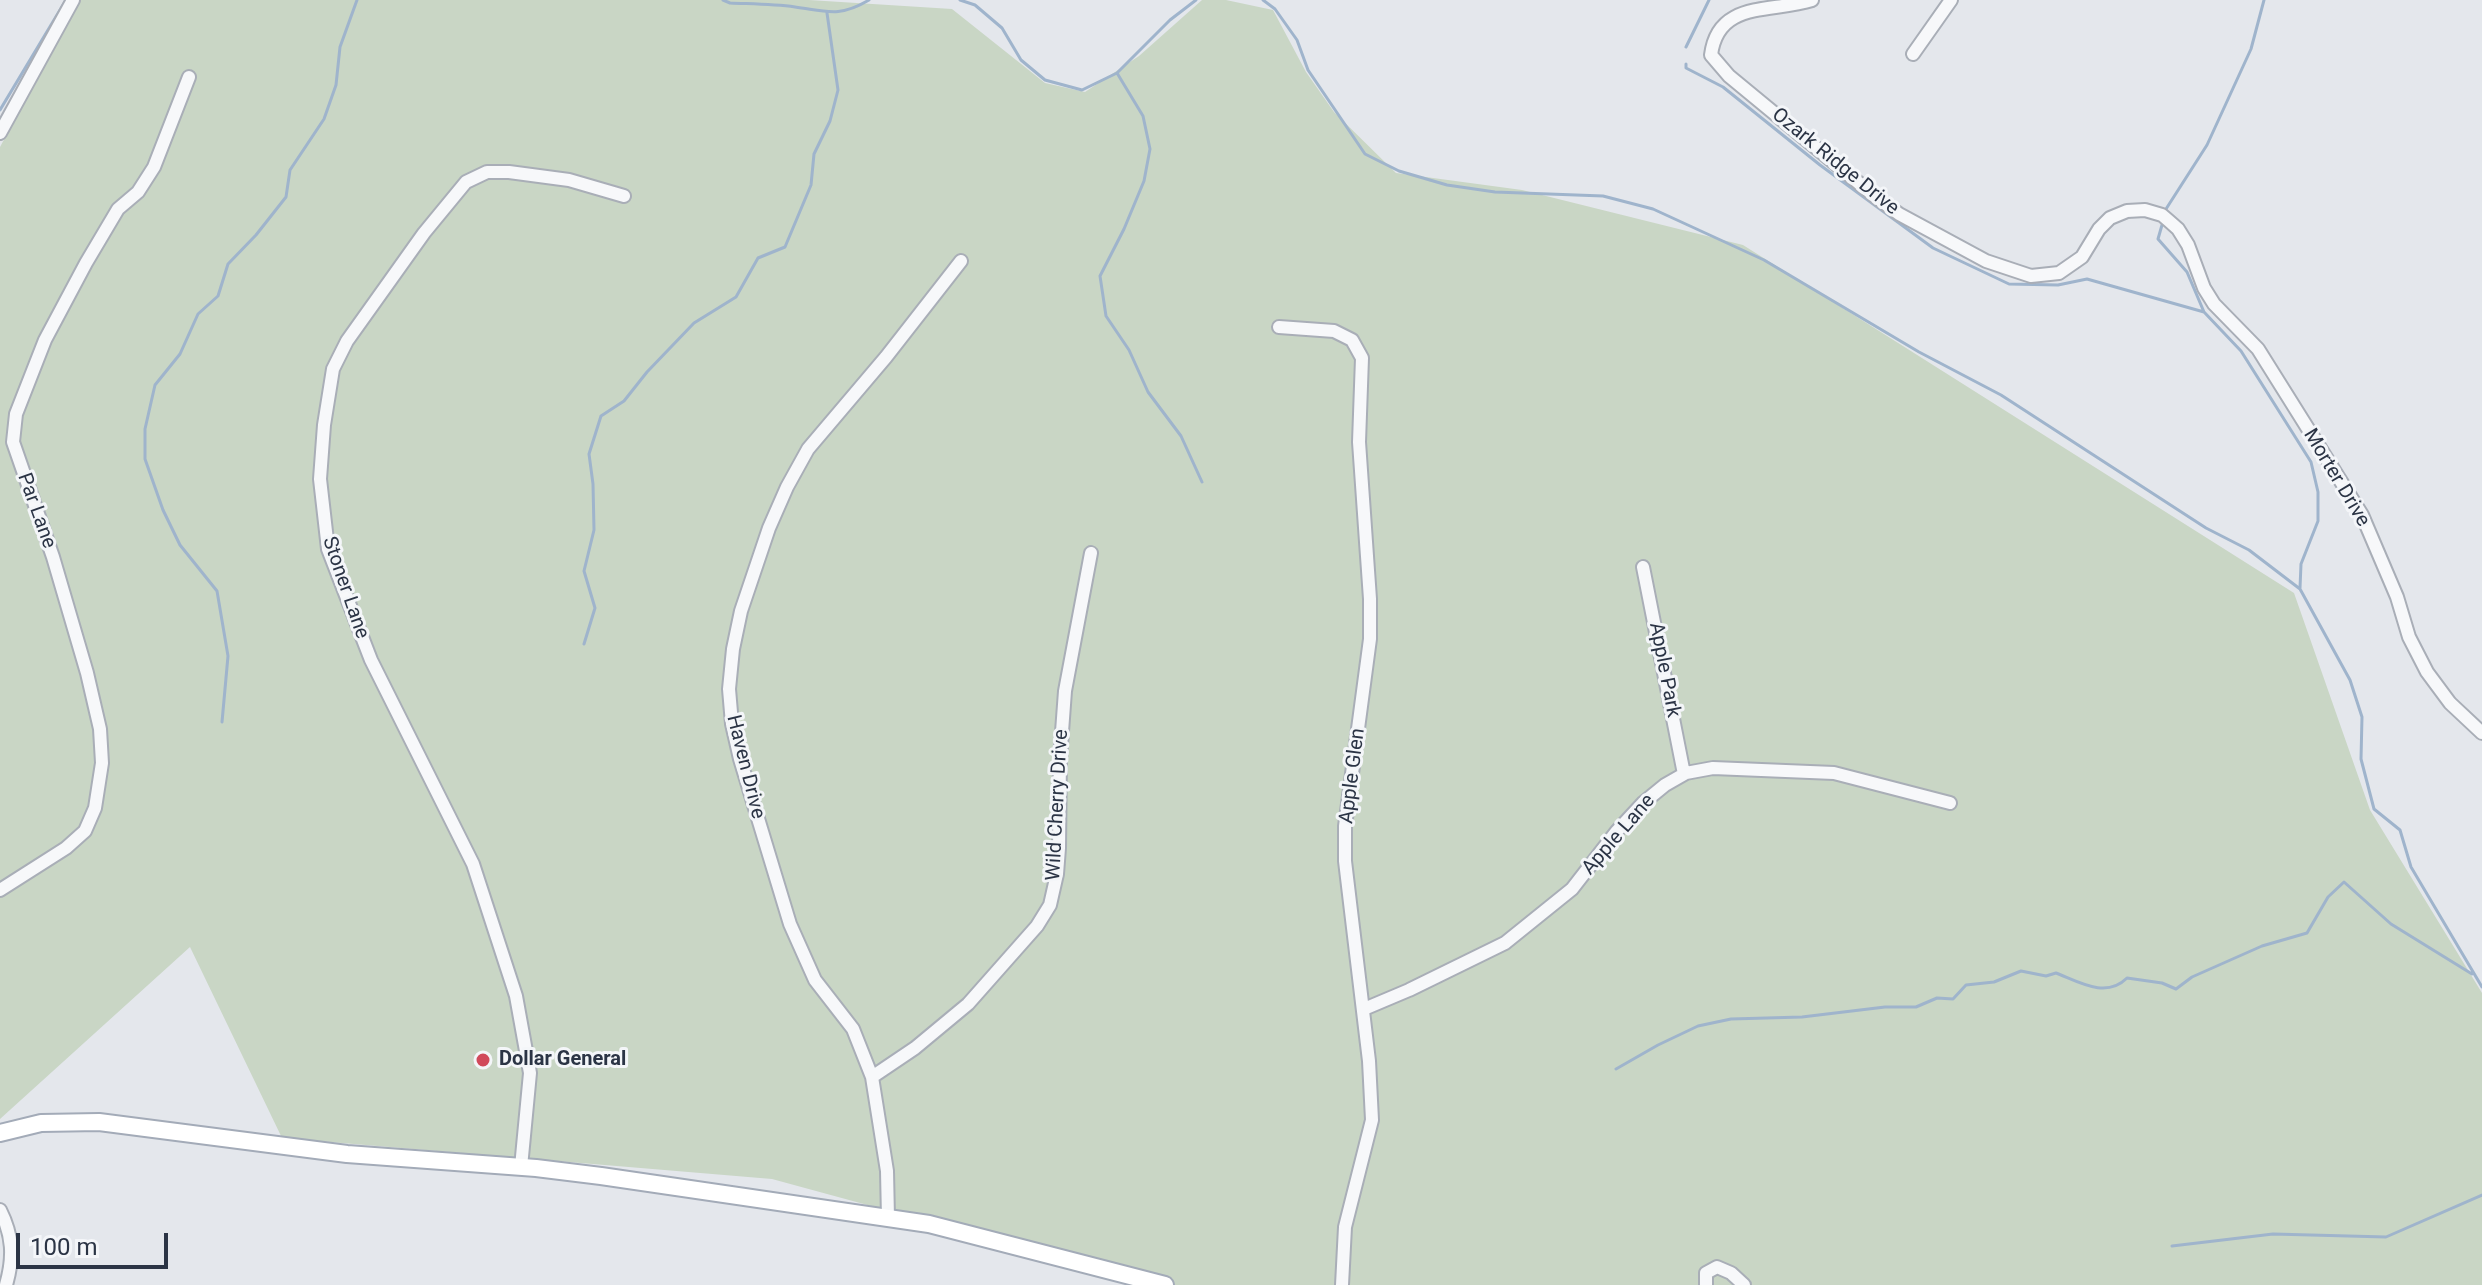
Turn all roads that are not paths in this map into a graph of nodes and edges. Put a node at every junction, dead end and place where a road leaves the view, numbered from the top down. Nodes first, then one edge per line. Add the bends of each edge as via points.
1 (73, 0) edge
2 (1812, 0) edge
3 (1951, 0) edge
4 (1913, 54) dead end
5 (189, 77) dead end
6 (0, 133) edge
7 (624, 196) dead end
8 (2178, 229) joint
9 (961, 261) dead end
10 (1279, 327) dead end
11 (1091, 553) dead end
12 (1643, 567) dead end
13 (2482, 733) edge
14 (1684, 774) junction
15 (1950, 803) dead end
16 (0, 890) edge
17 (1364, 1009) junction
18 (872, 1077) junction
19 (0, 1133) edge
20 (521, 1167) junction
21 (0, 1210) edge
22 (888, 1218) junction
23 (1706, 1281) edge
24 (6, 1285) edge
25 (1165, 1285) edge
26 (1342, 1285) edge
27 (1744, 1285) edge

1 - 6 street
2 - 8 street, Ozark Ridge Drive via 1739,14 1722,24 1711,55 1729,76 1899,214 1986,261 2031,276 2059,273 2082,257 2110,218 2127,211 2162,215
3 - 4 street
5 - 16 street, Par Lane via 154,167 138,192 118,209 86,263 45,340 16,414 13,442 87,673 102,763 95,808 85,831
7 - 20 street, Stoner Lane via 569,180 509,172 487,172 466,182 347,341 333,369 324,425 320,479 328,549 376,672 473,864 516,996 530,1073
8 - 13 street, Morter Drive via 2209,296 2258,349 2362,515 2427,672
9 - 18 street, Haven Drive via 808,449 769,528 733,649 732,724 780,894 815,980 853,1029
10 - 17 street, Apple Glen via 1334,331 1352,340 1362,358 1359,442 1370,639 1345,861
11 - 18 street, Wild Cherry Drive via 1065,691 1057,874 1050,905 968,1004
12 - 14 street, Apple Park
14 - 15 street, Apple Lane via 1713,768 1834,773
14 - 17 street, Apple Lane via 1643,803 1572,889 1505,943
17 - 26 street, Apple Glen via 1372,1120 1345,1227
18 - 22 street, Haven Drive via 887,1171
19 - 20 main road via 41,1123 99,1122 347,1154
20 - 22 main road
21 - 24 street via 13,1243
22 - 25 main road
23 - 27 street via 1706,1273 1717,1267

